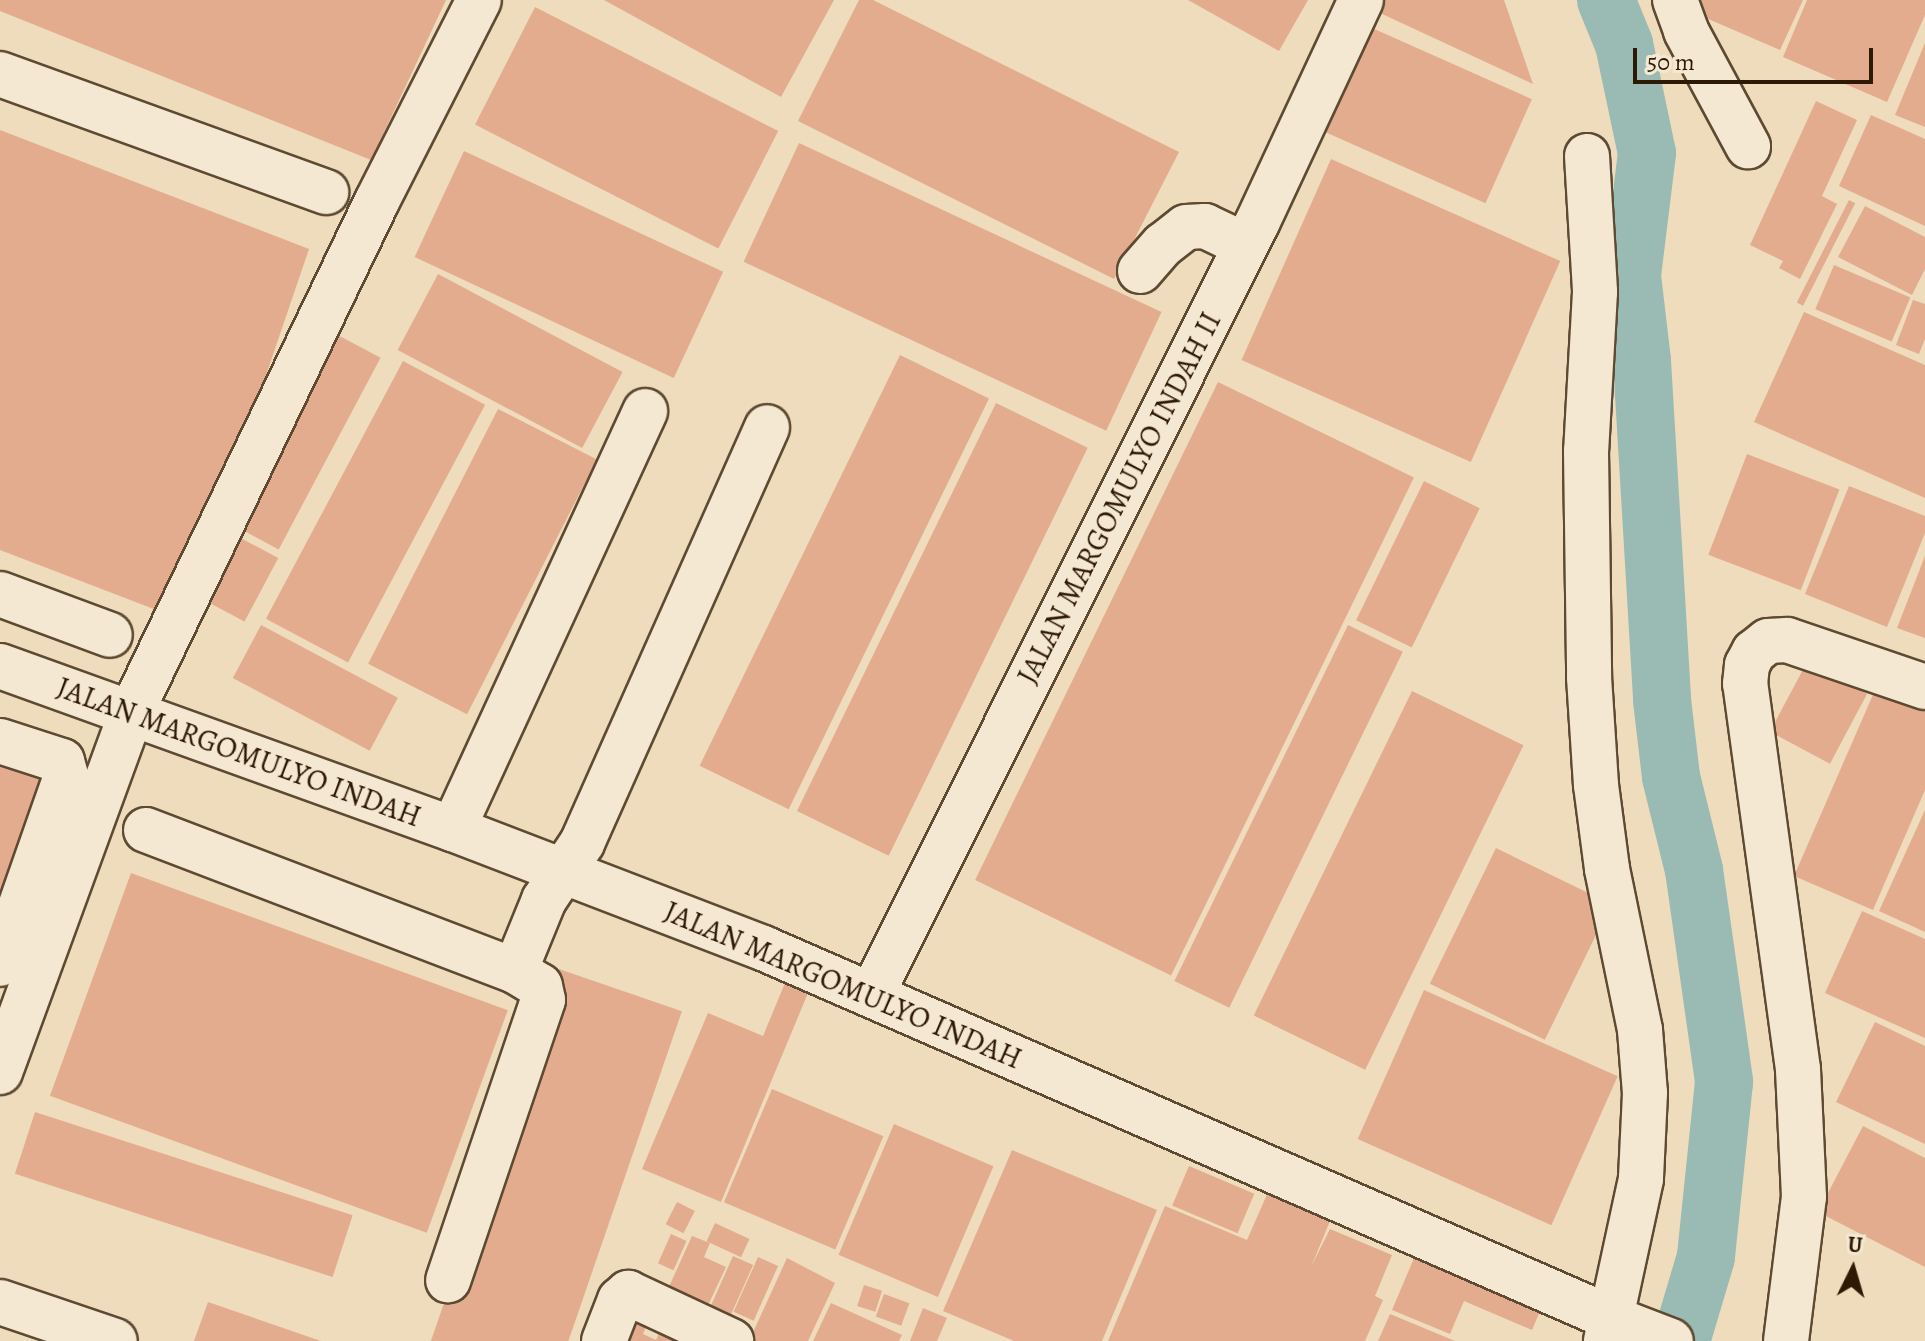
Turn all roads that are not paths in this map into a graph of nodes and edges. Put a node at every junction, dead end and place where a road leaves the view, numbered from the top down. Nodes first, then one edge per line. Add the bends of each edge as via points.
1 (479, 0) edge
2 (1361, 0) edge
3 (1675, 0) edge
4 (0, 74) edge
5 (1748, 146) dead end
6 (1587, 156) dead end
7 (326, 192) dead end
8 (1245, 245) junction
9 (1140, 271) dead end
10 (645, 411) dead end
11 (767, 427) dead end
12 (0, 594) edge
13 (110, 635) dead end
14 (0, 666) edge
15 (1925, 687) edge
16 (132, 711) junction
17 (0, 741) edge
18 (453, 829) junction
19 (146, 830) dead end
20 (566, 871) junction
21 (0, 964) edge
22 (515, 971) junction
23 (872, 994) junction
24 (0, 1072) edge
25 (448, 1280) dead end
26 (0, 1302) edge
27 (1633, 1332) edge
28 (115, 1341) edge
29 (604, 1341) edge
30 (731, 1341) edge
31 (1786, 1341) edge

1 - 16 street
2 - 8 street, JALAN MARGOMULYO INDAH II
3 - 5 street via 1686,31
4 - 7 street
6 - 27 street via 1595,292 1586,451 1589,677 1607,869 1640,1030 1645,1093
8 - 9 street via 1205,226 1186,227
8 - 23 street, JALAN MARGOMULYO INDAH II
10 - 18 street
11 - 20 street
12 - 13 street
14 - 16 street, JALAN MARGOMULYO INDAH
15 - 31 street via 1787,640 1768,641 1747,665 1745,684 1798,1069 1804,1197
16 - 18 street, JALAN MARGOMULYO INDAH
16 - 24 street
17 - 21 street via 62,761 66,776
18 - 20 street, JALAN MARGOMULYO INDAH
19 - 22 street
20 - 22 street via 544,900
20 - 23 street, JALAN MARGOMULYO INDAH
22 - 25 street via 540,986 543,1000
23 - 27 street, JALAN MARGOMULYO INDAH
26 - 28 street
29 - 30 street via 623,1297 634,1293

